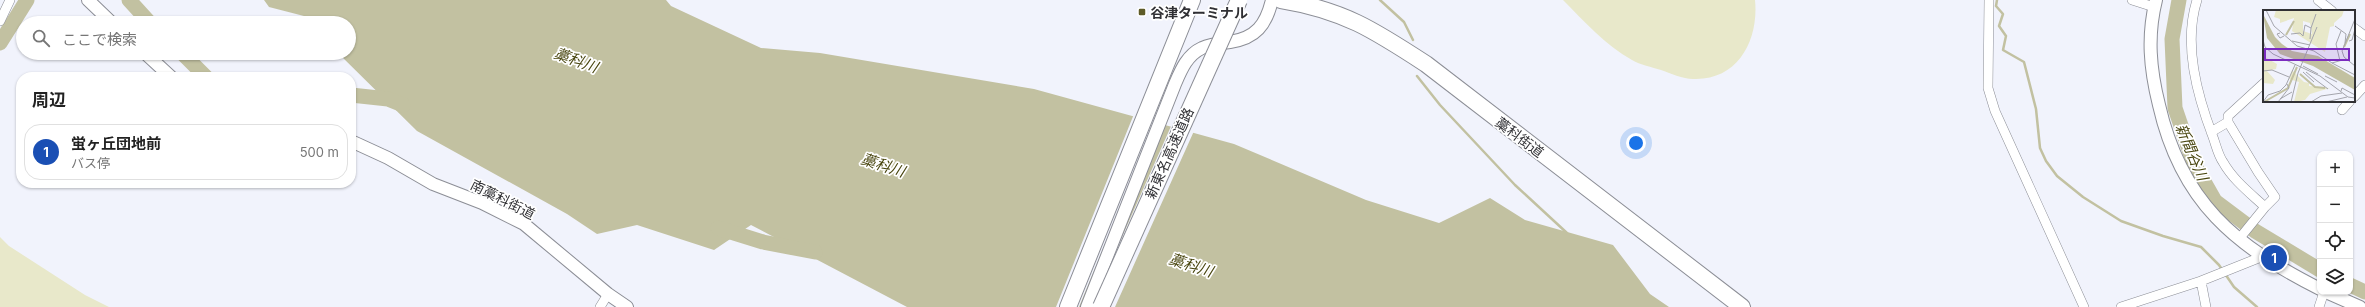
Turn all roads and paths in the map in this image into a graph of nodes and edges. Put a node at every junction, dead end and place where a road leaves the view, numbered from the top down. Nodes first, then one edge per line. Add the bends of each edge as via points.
1 (10, 0) edge
2 (88, 0) edge
3 (1192, 0) edge
4 (1239, 0) edge
5 (1272, 0) edge
6 (1281, 0) edge
7 (1989, 0) edge
8 (2132, 0) edge
9 (2197, 0) edge
10 (2318, 0) edge
11 (2155, 3) edge
12 (2331, 10) edge
13 (105, 16) edge
14 (0, 21) edge
15 (2355, 29) edge
16 (2365, 36) edge
17 (153, 60) edge
18 (166, 72) edge
19 (2263, 84) edge
20 (2365, 85) edge
21 (2355, 96) edge
22 (2349, 102) edge
23 (2342, 110) dead end
24 (2228, 122) junction
25 (2211, 132) junction
26 (356, 144) edge
27 (2265, 207) junction
28 (2239, 239) junction
29 (2261, 257) junction
30 (2201, 281) junction
31 (2317, 287) edge
32 (608, 294) junction
33 (2324, 295) edge
34 (2332, 295) edge
35 (600, 307) edge
36 (627, 307) edge
37 (1068, 307) edge
38 (1087, 307) edge
39 (1100, 307) edge
40 (1742, 307) edge
41 (2084, 307) edge
42 (2121, 307) edge
43 (2206, 307) edge
44 (2319, 307) edge
45 (2360, 307) edge

1 - 14 street
2 - 13 street
3 - 37 highway
4 - 39 highway, 新東名高速道路, bridge
5 - 38 street via 1267,20 1254,34 1236,41 1202,48 1188,58 1175,84
6 - 40 highway, 藁科街道 via 1319,7 1377,32 1426,64
7 - 41 street via 1988,88 1995,110
8 - 11 street
9 - 25 street via 2192,14 2192,53 2202,108
10 - 12 street
11 - 28 street via 2151,22 2152,75 2172,150 2194,192 2213,216
15 - 16 street
17 - 18 street
19 - 24 street via 2228,116
20 - 21 street
22 - 23 street
24 - 25 street
24 - 27 street via 2275,197
25 - 27 street via 2222,162
26 - 32 street, 南藁科街道 via 388,158 433,184 482,203 524,224
27 - 28 street
28 - 29 street
29 - 30 street
29 - 31 street
30 - 42 street
30 - 43 street
32 - 35 street
32 - 36 street, 南藁科街道
33 - 44 street
34 - 45 street

